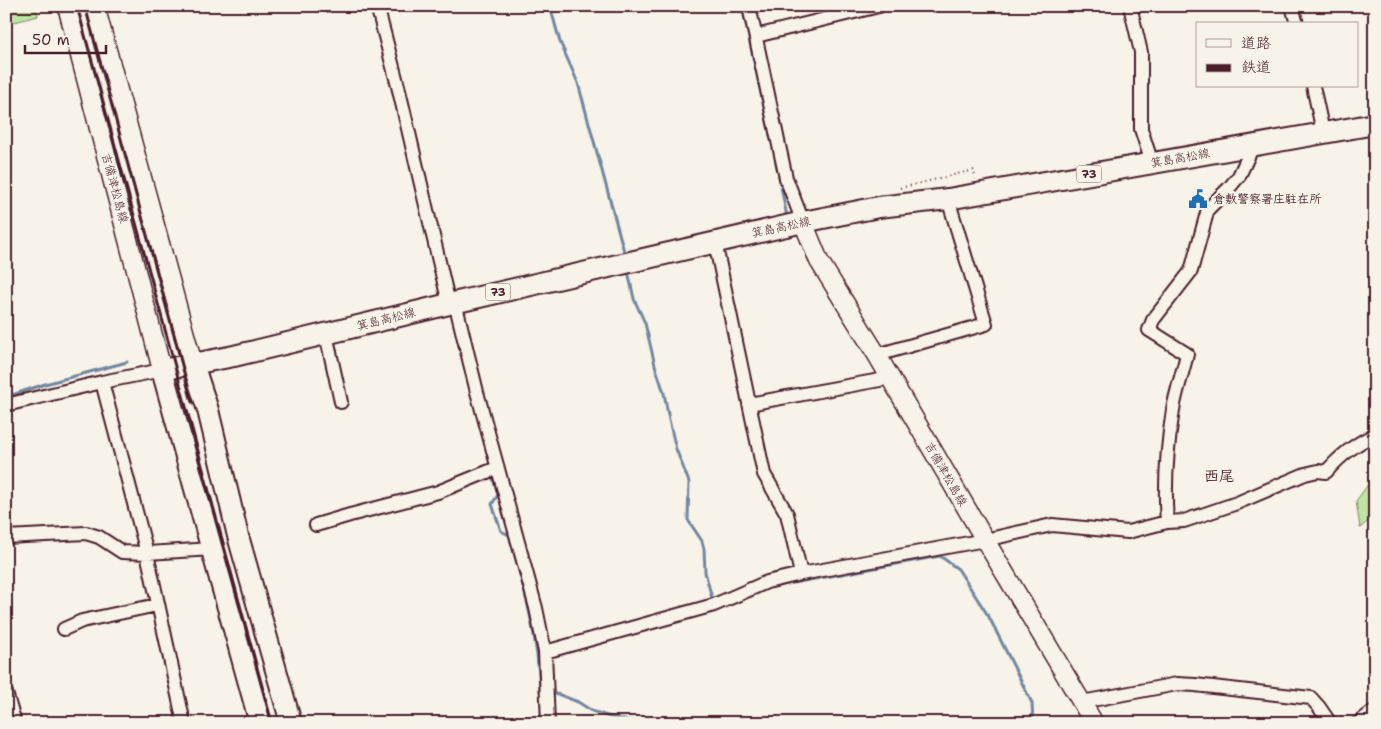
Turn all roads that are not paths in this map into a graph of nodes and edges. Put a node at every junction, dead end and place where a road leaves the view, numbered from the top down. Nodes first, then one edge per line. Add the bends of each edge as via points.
1 (67, 6) edge
2 (95, 6) edge
3 (377, 6) edge
4 (749, 6) edge
5 (879, 6) edge
6 (1130, 6) edge
7 (1292, 6) edge
8 (1296, 22) edge
9 (756, 36) junction
10 (1313, 88) edge
11 (1375, 124) edge
12 (1323, 132) junction
13 (1254, 144) junction
14 (1152, 163) junction
15 (948, 198) junction
16 (803, 222) junction
17 (715, 242) junction
18 (449, 299) junction
19 (326, 334) junction
20 (877, 355) junction
21 (193, 364) junction
22 (162, 370) junction
23 (891, 378) junction
24 (102, 382) junction
25 (341, 402) dead end
26 (748, 404) junction
27 (6, 405) edge
28 (1375, 435) edge
29 (494, 470) junction
30 (1167, 522) junction
31 (316, 525) dead end
32 (6, 537) edge
33 (984, 540) junction
34 (213, 549) junction
35 (147, 553) junction
36 (801, 574) junction
37 (157, 605) junction
38 (64, 630) dead end
39 (545, 652) junction
40 (6, 693) edge
41 (1082, 702) junction
42 (1375, 710) edge
43 (15, 723) edge
44 (184, 723) edge
45 (260, 723) edge
46 (291, 723) edge
47 (548, 723) edge
48 (1094, 723) edge
49 (1330, 723) edge
50 (1358, 723) edge

1 - 22 main road, 吉備津松島線
2 - 21 main road
3 - 18 street
4 - 9 street
5 - 9 street
6 - 14 street via 1141,52 1141,129
7 - 8 street
9 - 16 street via 786,178
10 - 12 street
11 - 12 main road, 箕島高松線 / 73
12 - 13 main road, 箕島高松線 / 73
13 - 14 main road, 箕島高松線 / 73
13 - 30 street via 1238,176 1208,209 1191,271 1153,320 1149,330 1187,354 1170,428 1165,474
14 - 15 main road, 箕島高松線 / 73
15 - 16 main road, 箕島高松線 / 73
15 - 20 street via 986,324
16 - 17 main road, 箕島高松線 / 73
16 - 20 main road, 吉備津松島線 via 819,261
17 - 18 main road, 箕島高松線 / 73
17 - 26 street
18 - 19 main road, 箕島高松線 / 73
18 - 29 street
19 - 21 main road, 箕島高松線 / 73
19 - 25 street
20 - 23 main road, 吉備津松島線
21 - 22 main road, 箕島高松線 / 73
21 - 46 main road
22 - 24 street
22 - 34 main road
23 - 26 street
23 - 33 main road, 吉備津松島線
24 - 27 street
24 - 35 street
26 - 36 street via 764,474 787,514
28 - 30 street via 1356,445 1326,472 1305,474 1228,506 1184,521
29 - 31 street via 438,492
29 - 39 street via 536,608
30 - 33 street via 1128,532 1052,525
32 - 35 street via 86,533 99,537 122,552
33 - 36 street
33 - 41 main road, 吉備津松島線
34 - 35 street
34 - 45 main road
35 - 37 street
36 - 39 street via 767,582 715,605
37 - 38 street via 82,621
37 - 44 street
39 - 47 street
40 - 43 street
41 - 48 main road, 吉備津松島線
41 - 49 street via 1177,684 1196,685 1311,698
42 - 50 street

